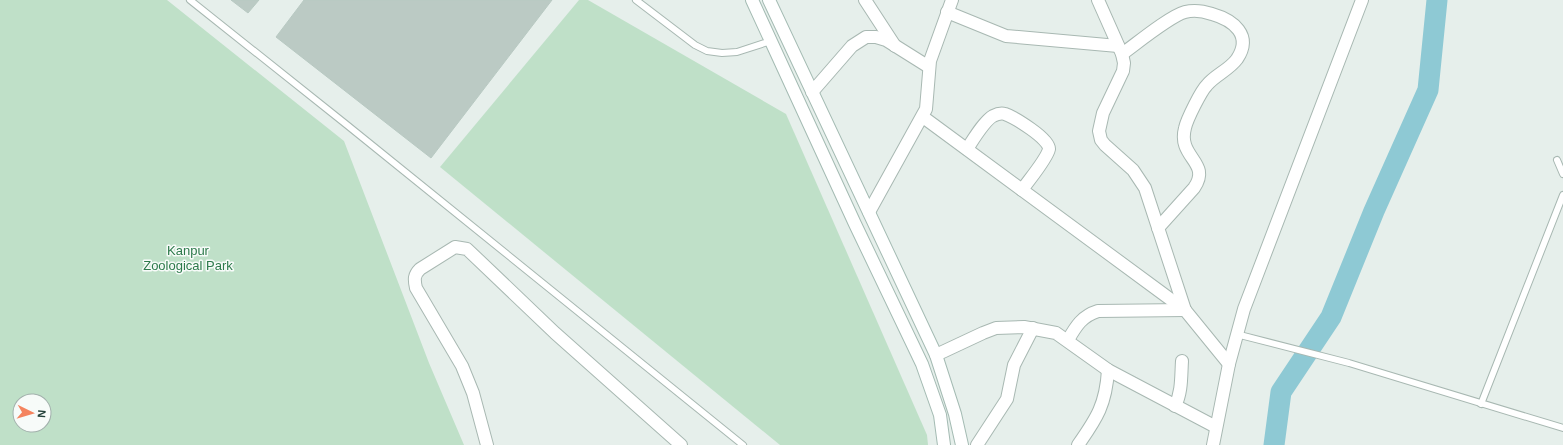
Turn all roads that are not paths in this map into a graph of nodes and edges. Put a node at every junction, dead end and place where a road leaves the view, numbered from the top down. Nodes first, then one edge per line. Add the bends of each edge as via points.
1 (190, 0) edge
2 (636, 0) edge
3 (752, 0) edge
4 (768, 0) edge
5 (865, 0) edge
6 (952, 0) edge
7 (1098, 0) edge
8 (1195, 0) edge
9 (1362, 0) edge
10 (947, 12) junction
11 (1191, 12) junction
12 (771, 41) junction
13 (896, 47) junction
14 (1120, 50) junction
15 (929, 68) junction
16 (812, 92) junction
17 (923, 117) junction
18 (967, 149) junction
19 (1557, 160) dead end
20 (1563, 174) edge
21 (1022, 190) junction
22 (1563, 194) edge
23 (869, 212) junction
24 (1158, 228) junction
25 (1184, 310) junction
26 (1033, 328) junction
27 (1236, 334) junction
28 (1068, 340) junction
29 (936, 355) junction
30 (1182, 361) dead end
31 (1229, 364) junction
32 (1108, 370) junction
33 (1481, 404) junction
34 (1175, 406) junction
35 (1216, 427) junction
36 (1563, 428) edge
37 (487, 445) edge
38 (681, 445) edge
39 (743, 445) edge
40 (944, 445) edge
41 (962, 445) edge
42 (977, 445) edge
43 (1078, 445) edge
44 (1213, 445) edge

1 - 39 lane
2 - 12 lane via 695,45 707,51 736,52
3 - 12 street
4 - 16 street
5 - 13 street
6 - 10 street
7 - 14 street
8 - 11 street
9 - 27 street
10 - 14 street via 1006,36
10 - 15 street
11 - 14 street via 1177,15
11 - 24 street via 1202,11 1222,18 1240,30 1243,38 1237,59 1205,86 1185,126 1185,149 1197,166 1200,173 1199,181
12 - 40 street via 922,364 940,415
13 - 15 street
13 - 16 street via 886,40 866,37 852,46
14 - 24 street via 1124,63 1123,71 1103,113 1099,131 1105,145 1139,178
15 - 17 street via 928,102
16 - 23 street
17 - 18 street
17 - 23 street
18 - 21 street
18 - 21 street via 988,119 999,114 1012,117 1042,137 1049,150
19 - 20 lane
21 - 25 street
22 - 33 lane
23 - 29 street
24 - 25 street
25 - 28 street via 1098,311 1079,322
25 - 31 street
26 - 28 street via 1056,333
26 - 29 street via 996,328
26 - 42 street via 1016,360 1007,399
27 - 31 street
27 - 33 lane via 1319,355
28 - 32 street
29 - 41 street
30 - 34 street via 1181,390
31 - 35 street
32 - 34 street
32 - 43 street via 1106,392 1100,410
33 - 36 lane
34 - 35 street
35 - 44 street
37 - 38 street via 468,379 416,288 414,280 420,269 455,247 467,249 554,333

